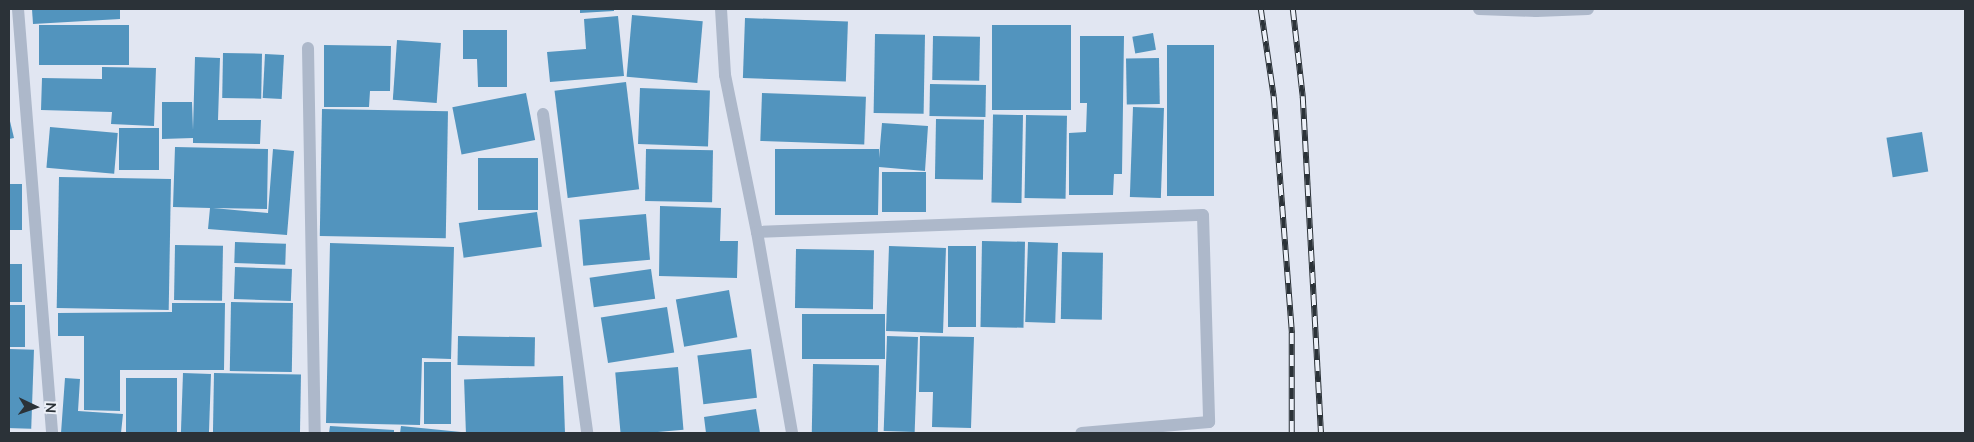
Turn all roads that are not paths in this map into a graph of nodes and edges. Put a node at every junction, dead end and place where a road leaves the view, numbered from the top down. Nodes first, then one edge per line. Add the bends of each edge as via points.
1 (18, 9) edge
2 (721, 9) edge
3 (1479, 9) edge
4 (1588, 9) edge
5 (1536, 10) edge
6 (308, 48) dead end
7 (543, 114) dead end
8 (757, 232) junction
9 (52, 433) edge
10 (315, 433) edge
11 (587, 433) edge
12 (792, 433) edge
13 (1081, 433) edge

1 - 9 street
2 - 8 street via 725,75
3 - 5 street
4 - 5 street
6 - 10 street
7 - 11 street
8 - 12 street
8 - 13 street via 1203,215 1209,422

